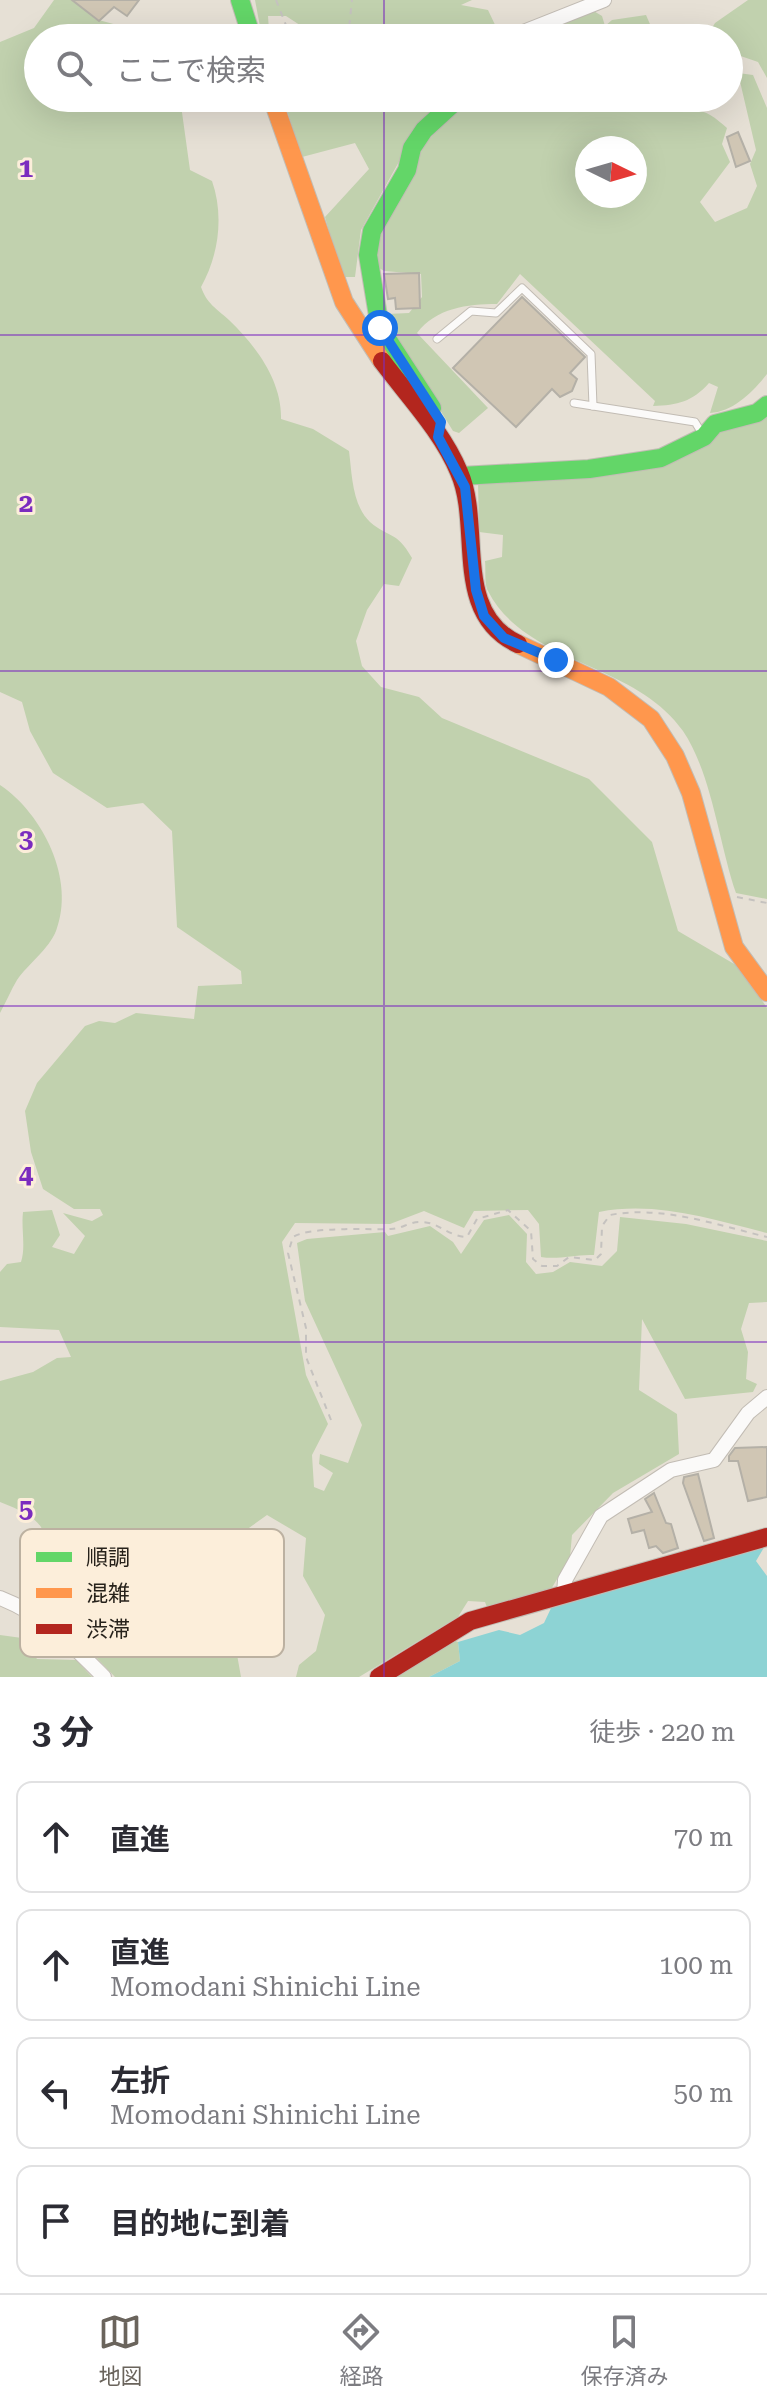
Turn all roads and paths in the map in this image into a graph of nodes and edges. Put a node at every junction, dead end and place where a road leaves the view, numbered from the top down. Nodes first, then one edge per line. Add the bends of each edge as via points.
1 (240, 0) edge
2 (276, 0) edge
3 (352, 0) edge
4 (604, 0) edge
5 (248, 24) edge
6 (285, 24) edge
7 (349, 24) edge
8 (543, 24) edge
9 (277, 112) edge
10 (444, 112) edge
11 (437, 339) dead end
12 (574, 403) dead end
13 (767, 405) edge
14 (593, 406) junction
15 (438, 437) junction
16 (704, 437) junction
17 (461, 476) junction
18 (734, 896) dead end
19 (767, 903) edge
20 (767, 992) edge
21 (767, 1237) edge
22 (767, 1397) edge
23 (331, 1420) dead end
24 (767, 1537) edge
25 (564, 1594) junction
26 (0, 1598) edge
27 (20, 1607) edge
28 (85, 1657) edge
29 (104, 1677) edge
30 (379, 1677) edge

1 - 5 street
2 - 6 path
3 - 7 path
4 - 8 street
9 - 15 street via 344,302
10 - 15 street via 412,148 407,170 372,231 368,255 380,328 441,422
11 - 14 lane via 471,311 496,313 522,288 591,354
12 - 14 lane
13 - 16 street via 757,413 715,424
14 - 16 lane via 695,422
15 - 17 street
16 - 17 street via 661,458 589,469
17 - 20 street via 484,616 504,638 609,687 651,719 691,793 734,947
18 - 19 path
21 - 23 path via 631,1211 610,1215 602,1226 601,1254 595,1260 569,1257 557,1266 542,1266 533,1259 531,1231 508,1210 477,1219 467,1237 451,1236 419,1221 394,1230 304,1230 293,1237 288,1253 306,1328 306,1357
22 - 25 street via 748,1413 714,1460 671,1470 601,1516 565,1580
24 - 25 street
25 - 30 street via 470,1621
26 - 27 street
28 - 29 street

